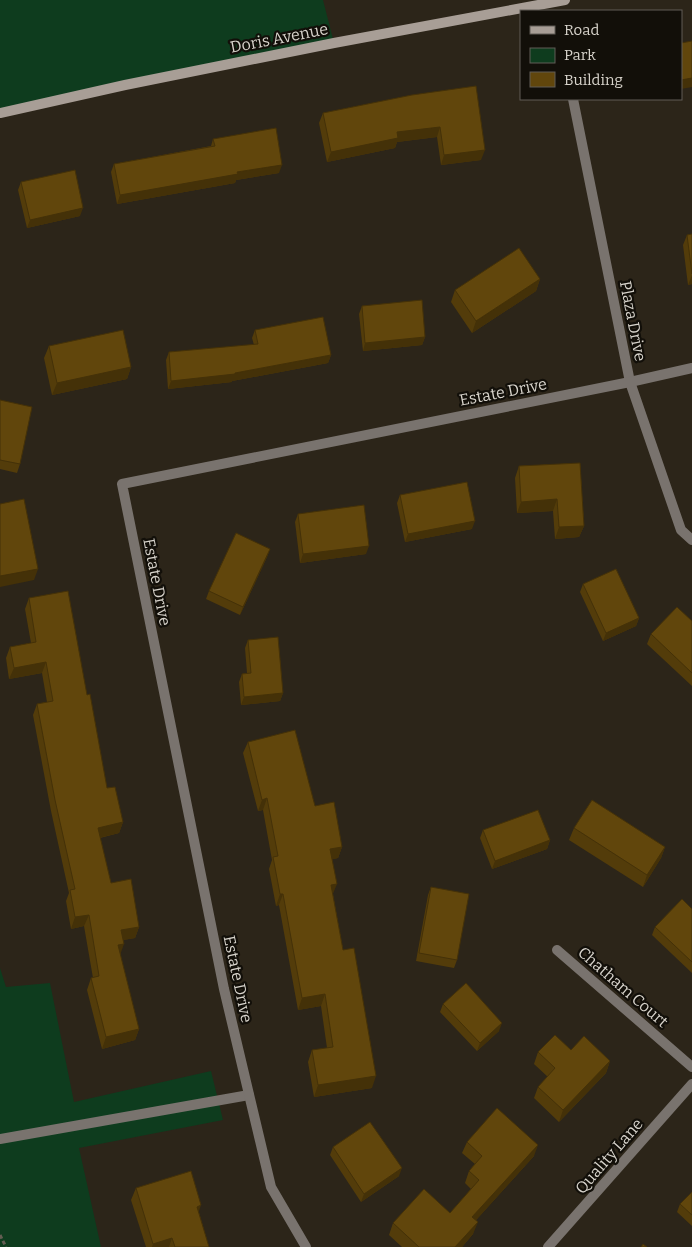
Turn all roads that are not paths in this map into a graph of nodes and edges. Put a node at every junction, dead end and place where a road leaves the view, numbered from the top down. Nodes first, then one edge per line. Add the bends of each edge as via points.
1 (565, 0) edge
2 (554, 5) edge
3 (525, 10) edge
4 (520, 11) edge
5 (573, 100) edge
6 (0, 113) edge
7 (692, 368) edge
8 (630, 382) junction
9 (692, 540) edge
10 (557, 950) dead end
11 (692, 1067) edge
12 (692, 1084) edge
13 (249, 1096) junction
14 (0, 1139) edge
15 (306, 1247) edge
16 (548, 1247) edge

1 - 2 street, Doris Avenue
2 - 3 street, Doris Avenue
4 - 6 street, Doris Avenue via 315,46
5 - 8 street, Plaza Drive
7 - 8 street, Estate Drive
8 - 9 street, Plaza Drive via 681,530
8 - 13 street, Estate Drive via 122,484 222,979
10 - 11 street, Chatham Court
12 - 16 street, Quality Lane
13 - 14 street
13 - 15 street, Estate Drive via 271,1187

